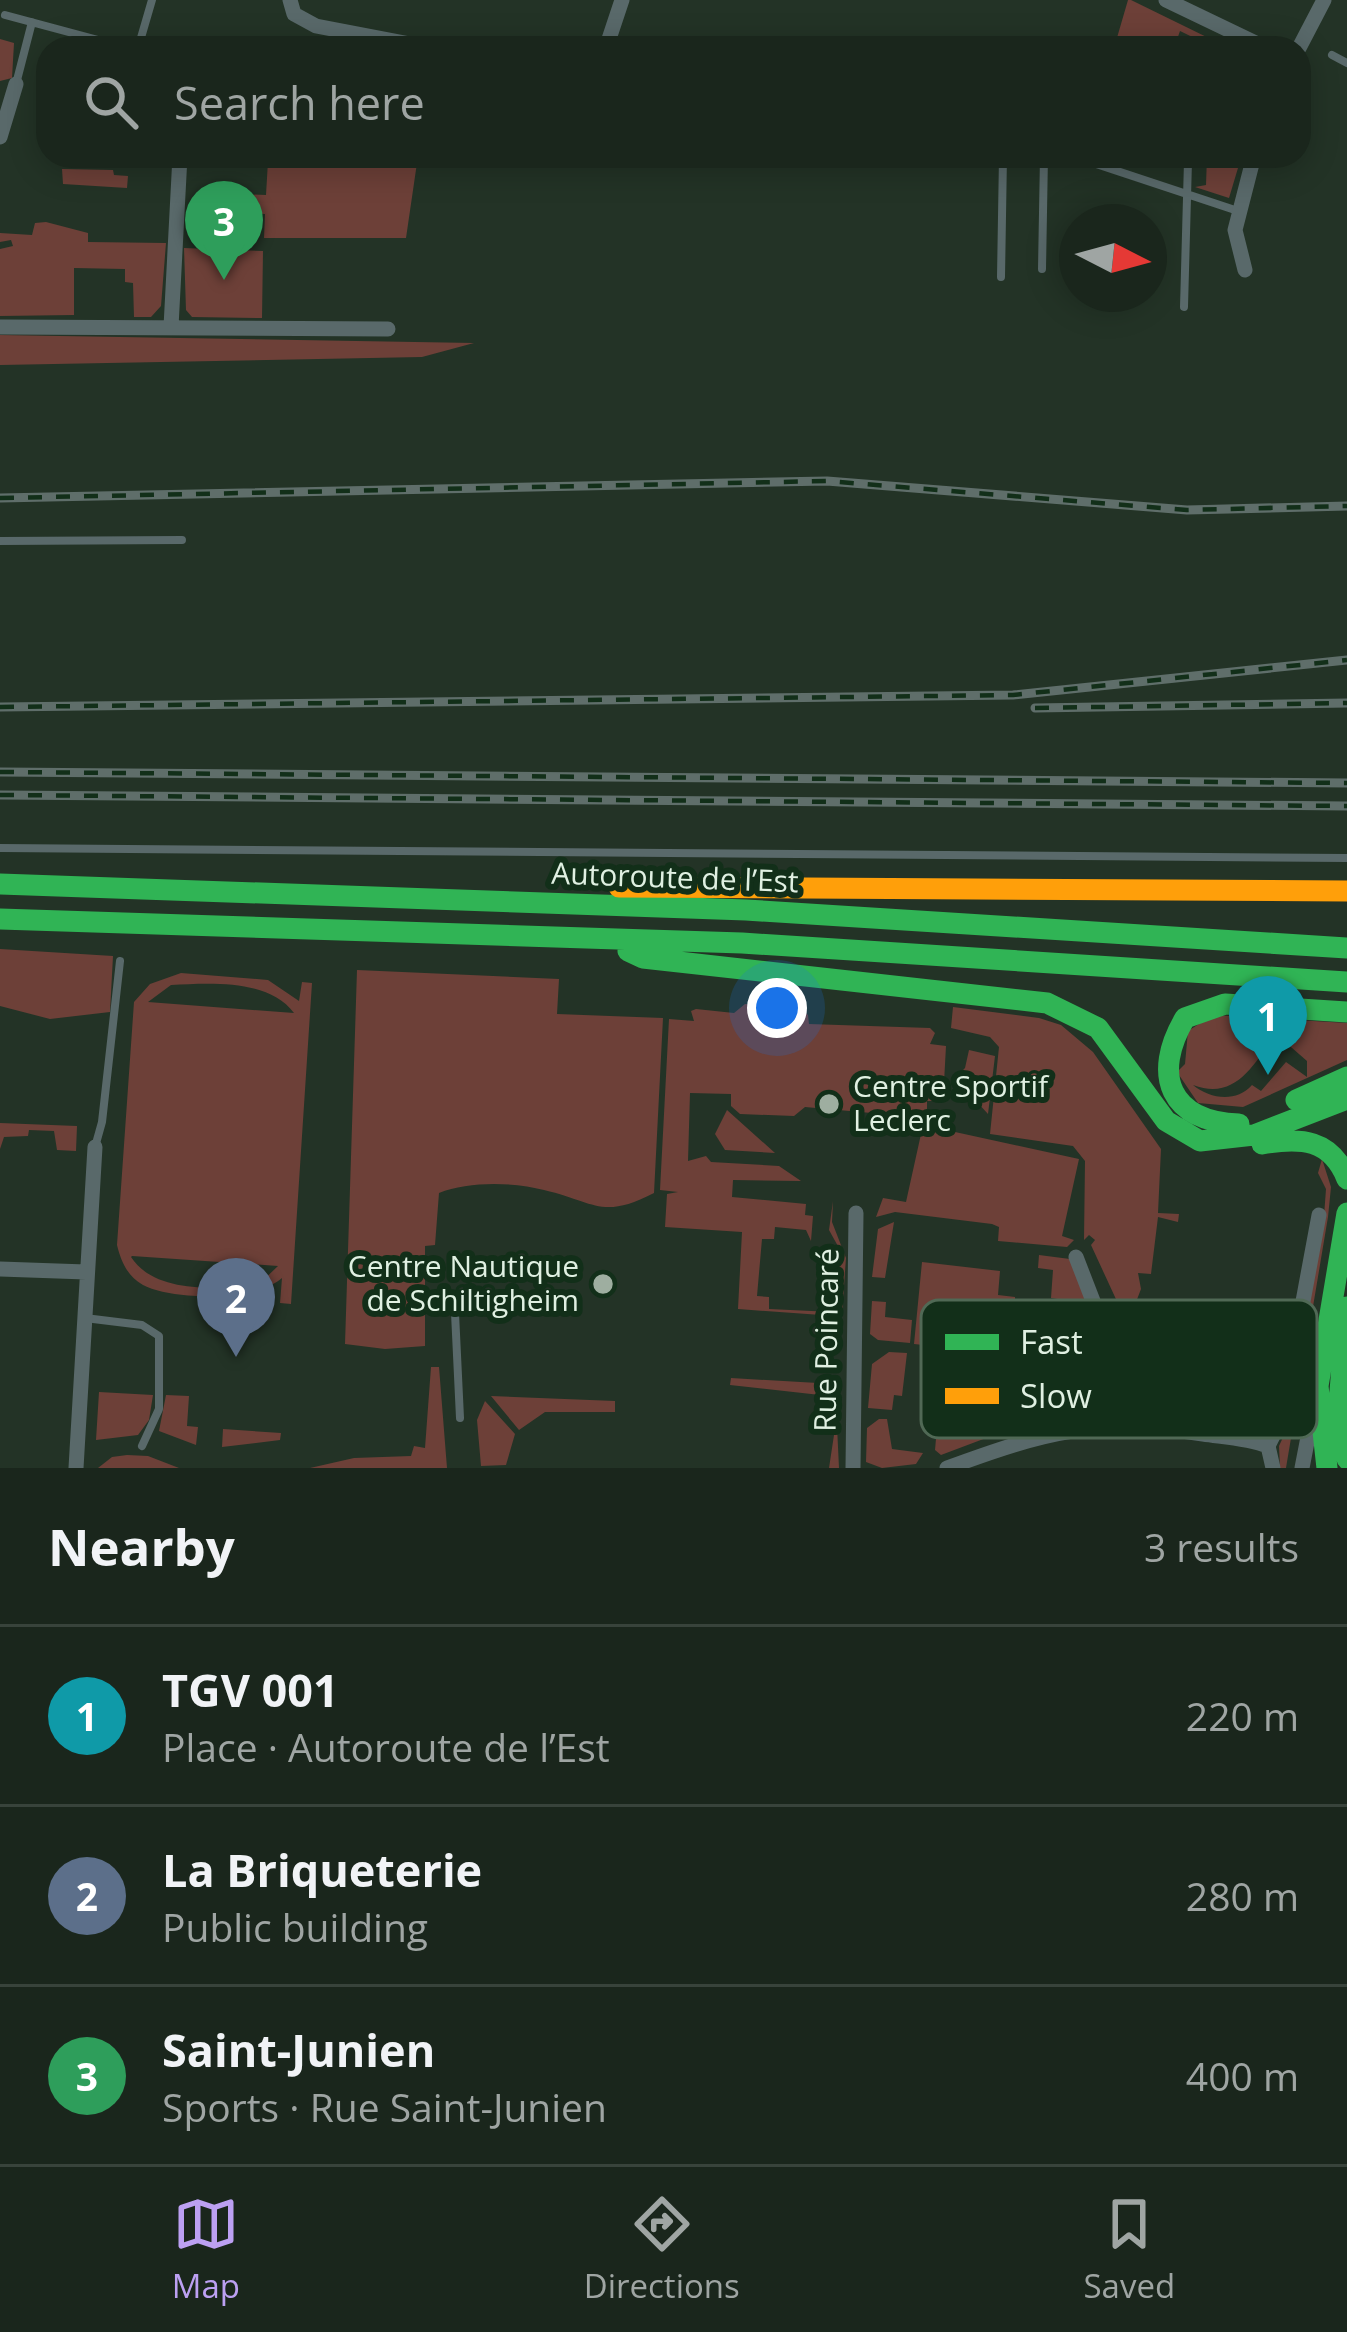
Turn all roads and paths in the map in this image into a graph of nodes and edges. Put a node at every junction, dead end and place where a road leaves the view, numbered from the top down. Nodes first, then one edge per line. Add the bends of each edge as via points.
1 (152, 0) edge
2 (290, 0) edge
3 (622, 0) edge
4 (1166, 0) edge
5 (1324, 0) edge
6 (5, 15) dead end
7 (32, 22) junction
8 (84, 36) edge
9 (142, 36) edge
10 (368, 36) edge
11 (610, 36) edge
12 (1241, 36) edge
13 (1305, 36) edge
14 (1332, 56) dead end
15 (1347, 63) edge
16 (16, 85) joint
17 (4, 110) edge
18 (0, 136) edge
19 (178, 168) edge
20 (1003, 168) edge
21 (1044, 168) edge
22 (1109, 168) edge
23 (1188, 168) edge
24 (1251, 168) edge
25 (1186, 194) junction
26 (1238, 211) junction
27 (1042, 269) dead end
28 (1245, 270) dead end
29 (1001, 277) dead end
30 (1184, 307) dead end
31 (0, 327) edge
32 (171, 327) junction
33 (388, 329) dead end
34 (182, 540) dead end
35 (0, 541) edge
36 (0, 848) edge
37 (1347, 859) edge
38 (0, 884) edge
39 (1347, 891) edge
40 (527, 902) junction
41 (0, 919) edge
42 (602, 939) junction
43 (1347, 948) edge
44 (120, 961) dead end
45 (1347, 982) edge
46 (953, 990) junction
47 (1347, 1012) edge
48 (1347, 1077) edge
49 (1347, 1099) edge
50 (94, 1147) joint
51 (1347, 1179) edge
52 (856, 1214) dead end
53 (1347, 1214) edge
54 (1319, 1215) dead end
55 (1076, 1257) dead end
56 (0, 1268) edge
57 (86, 1272) junction
58 (1093, 1300) edge
59 (1303, 1300) edge
60 (1347, 1307) edge
61 (455, 1313) dead end
62 (84, 1318) junction
63 (1318, 1386) junction
64 (1317, 1391) edge
65 (460, 1418) dead end
66 (1027, 1438) edge
67 (1220, 1438) edge
68 (1272, 1438) edge
69 (1308, 1438) edge
70 (142, 1446) dead end
71 (1268, 1446) junction
72 (1347, 1459) edge
73 (76, 1468) edge
74 (853, 1468) edge
75 (947, 1468) edge
76 (1273, 1468) edge
77 (1302, 1468) edge
78 (1327, 1468) edge

1 - 9 lane
2 - 10 street via 294,14 316,26
3 - 11 street
4 - 12 street
5 - 13 street
6 - 7 lane
7 - 8 lane
7 - 16 lane
14 - 15 lane
16 - 17 street
17 - 18 street
19 - 32 street
20 - 29 lane
21 - 27 lane
22 - 25 lane
23 - 25 lane
24 - 26 street
25 - 26 lane
25 - 30 lane
26 - 28 street
31 - 32 street
32 - 33 street
34 - 35 lane
36 - 37 lane
38 - 40 main road, Autoroute de l’Est
39 - 40 main road via 560,885
40 - 43 main road, Autoroute de l’Est
41 - 42 main road, Autoroute de l’Est
42 - 45 main road, Autoroute de l’Est
42 - 46 main road via 643,958
44 - 50 lane
46 - 49 main road via 1047,1003 1086,1020 1119,1053 1159,1115 1196,1140 1232,1140
46 - 51 main road via 1083,1033 1161,1130 1183,1144 1220,1152 1306,1138 1331,1151
47 - 48 main road via 1212,1005 1175,1031 1165,1070 1185,1111 1221,1126
50 - 57 street
52 - 74 street, Rue Poincaré
53 - 63 main road
54 - 59 street
55 - 58 street
56 - 57 street
57 - 62 street
60 - 72 main road via 1339,1403
61 - 65 lane
62 - 70 lane via 142,1325 159,1336 159,1409
62 - 73 street
63 - 64 street
63 - 78 main road
66 - 75 street
67 - 71 street
68 - 71 street
69 - 77 street
71 - 76 street

